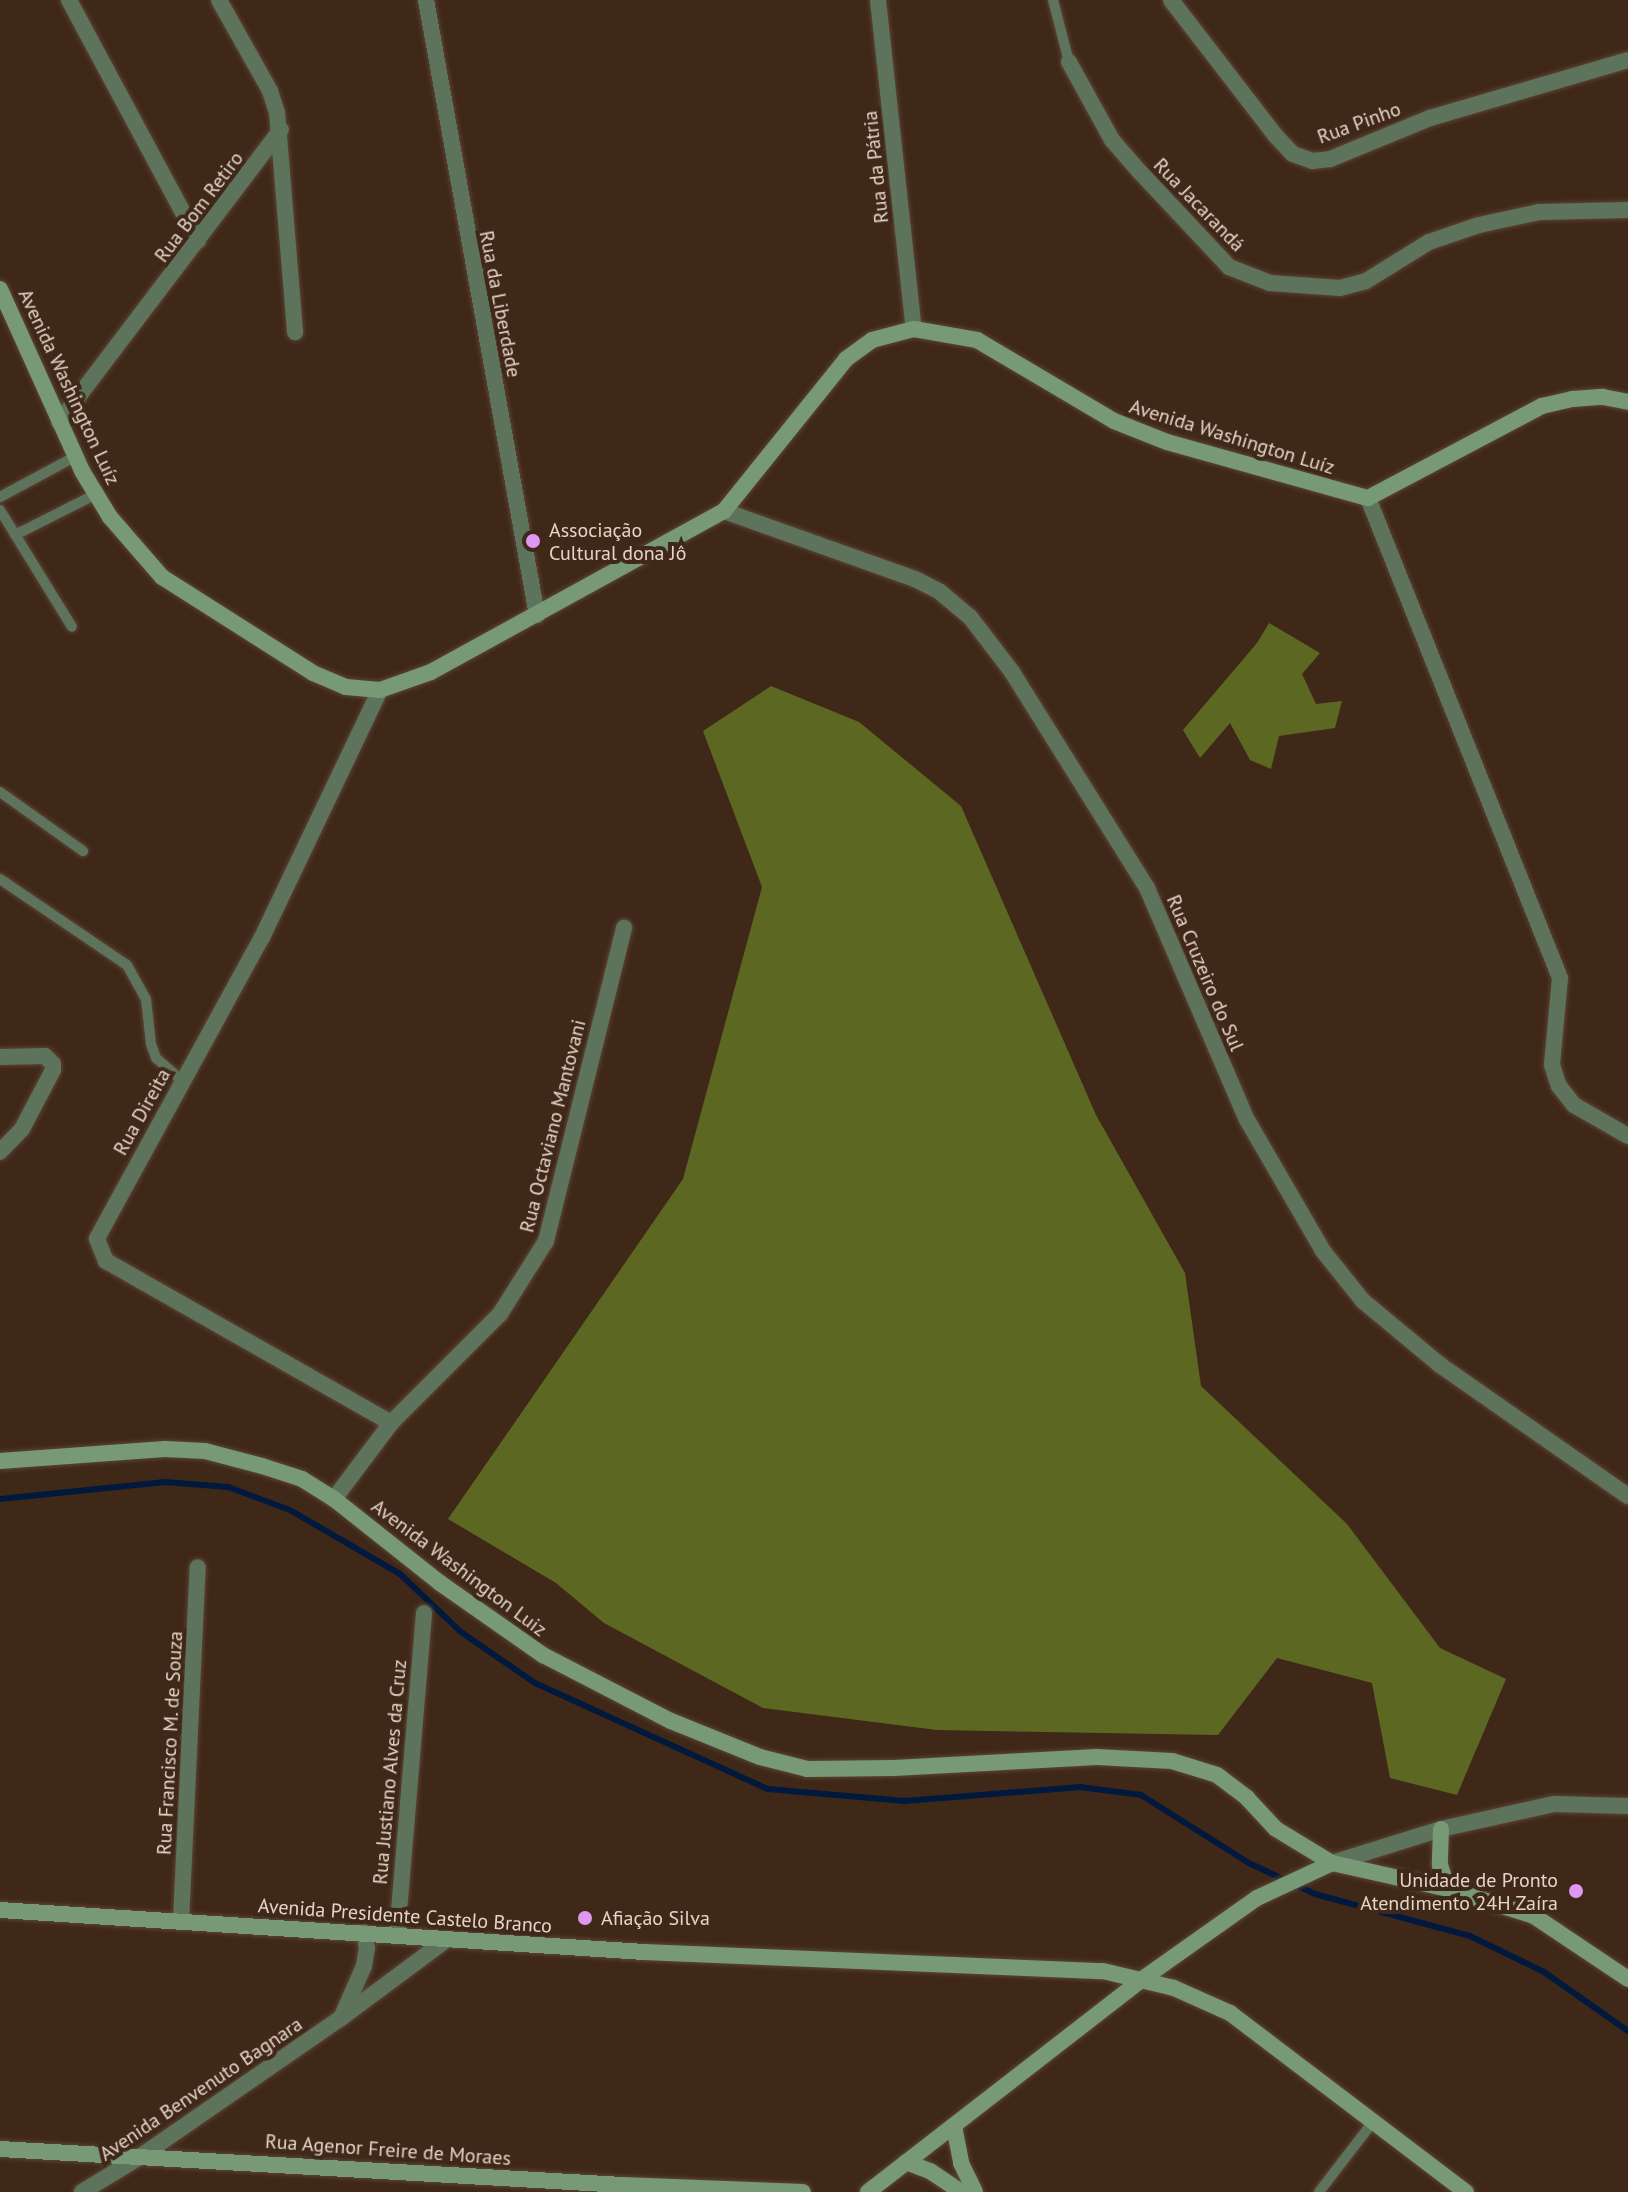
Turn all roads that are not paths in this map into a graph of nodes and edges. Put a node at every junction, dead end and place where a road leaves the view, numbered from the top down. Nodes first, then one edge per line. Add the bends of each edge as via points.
1 (69, 0) edge
2 (219, 0) edge
3 (426, 0) edge
4 (878, 0) edge
5 (1053, 0) edge
6 (1171, 0) edge
7 (1628, 60) edge
8 (1069, 62) joint
9 (281, 130) junction
10 (1628, 210) edge
11 (198, 241) junction
12 (0, 289) edge
13 (914, 329) junction
14 (295, 332) dead end
15 (1628, 402) edge
16 (59, 422) junction
17 (76, 456) junction
18 (96, 494) junction
19 (0, 497) edge
20 (1368, 498) junction
21 (0, 510) edge
22 (724, 511) junction
23 (15, 535) junction
24 (537, 615) junction
25 (72, 627) dead end
26 (380, 690) junction
27 (0, 792) edge
28 (83, 851) dead end
29 (0, 879) edge
30 (624, 928) dead end
31 (0, 1057) edge
32 (182, 1081) junction
33 (1628, 1136) edge
34 (0, 1152) edge
35 (391, 1423) junction
36 (0, 1461) edge
37 (1628, 1496) edge
38 (334, 1499) junction
39 (198, 1567) dead end
40 (424, 1613) dead end
41 (1628, 1806) edge
42 (1441, 1829) junction
43 (1332, 1863) junction
44 (1448, 1889) junction
45 (0, 1910) edge
46 (181, 1921) junction
47 (364, 1932) junction
48 (397, 1935) junction
49 (446, 1940) junction
50 (1628, 1979) edge
51 (1141, 1980) junction
52 (341, 2018) junction
53 (1373, 2122) junction
54 (954, 2126) junction
55 (0, 2149) edge
56 (138, 2158) junction
57 (906, 2162) junction
58 (774, 2191) edge
59 (82, 2192) edge
60 (803, 2192) edge
61 (868, 2192) edge
62 (961, 2192) edge
63 (975, 2192) edge
64 (1319, 2192) edge
65 (1466, 2192) edge

1 - 11 street
2 - 9 street via 270,91
3 - 24 street, Rua da Liberdade
4 - 13 street, Rua da Pátria
5 - 8 lane
6 - 7 street, Rua Pinho via 1275,135 1293,154 1312,161 1330,159 1430,118
8 - 10 street, Rua Jacarandá via 1112,140 1229,267 1258,280 1340,288 1366,281 1429,242 1479,225 1539,212
9 - 11 street, Rua Bom Retiro
9 - 14 street
11 - 16 street, Rua Bom Retiro
12 - 16 main road, Avenida Washington Luíz
13 - 20 main road, Avenida Washington Luíz via 977,340 1114,421 1167,442
13 - 22 main road, Avenida Washington Luíz via 872,340 846,359
15 - 20 main road via 1587,398 1542,406
16 - 17 main road, Avenida Washington Luíz
17 - 18 main road, Avenida Washington Luíz
17 - 19 lane
18 - 23 lane
18 - 26 main road, Avenida Washington Luíz via 162,577 313,673 346,687
20 - 33 street via 1560,978 1552,1065 1559,1086 1574,1105
21 - 23 lane
22 - 24 main road, Avenida Washington Luíz
22 - 37 street, Rua Cruzeiro do Sul via 915,579 970,617 1012,672 1147,888 1246,1118 1323,1251 1363,1301 1440,1365
23 - 25 lane
24 - 26 main road, Avenida Washington Luíz via 431,672
26 - 32 street, Rua Direita via 262,937
27 - 28 lane
29 - 32 lane via 117,955 135,974 146,999 156,1058
30 - 35 street, Rua Octaviano Mantovani via 546,1241 500,1314
31 - 34 street via 45,1056 53,1070 22,1129
32 - 35 street, Rua Direita via 101,1227 99,1250 106,1261
35 - 38 street, Rua Octaviano Mantovani
36 - 38 main road, Avenida Washington Luiz via 205,1451 302,1479
38 - 43 main road, Avenida Washington Luiz via 543,1655 671,1721 760,1757 807,1769 1097,1757 1172,1761 1217,1775 1276,1829
39 - 46 street, Rua Francisco M. de Souza
40 - 48 street, Rua Justiano Alves da Cruz
41 - 42 street via 1554,1804
42 - 43 street
42 - 44 main road via 1440,1865
43 - 44 main road, Avenida Washington Luiz
43 - 51 main road via 1257,1898
44 - 50 main road, Avenida Washington Luiz via 1534,1916
45 - 46 main road, Avenida Presidente Castelo Branco
46 - 47 main road, Avenida Presidente Castelo Branco
47 - 48 main road, Avenida Presidente Castelo Branco
47 - 52 street via 364,1966
48 - 49 main road, Avenida Presidente Castelo Branco
49 - 51 main road, Avenida Presidente Castelo Branco via 1103,1971
49 - 52 street, Avenida Benvenuto Bagnara
51 - 53 main road, Avenida Presidente Castelo Branco via 1230,2013
51 - 54 main road
52 - 56 street, Avenida Benvenuto Bagnara
53 - 64 lane
53 - 65 main road, Avenida Presidente Castelo Branco
54 - 57 main road
54 - 63 main road via 961,2163
55 - 56 main road, Rua Agenor Freire de Moraes
56 - 58 main road, Rua Agenor Freire de Moraes
56 - 59 street, Avenida Benvenuto Bagnara
57 - 61 main road
57 - 62 main road
58 - 60 main road, Rua Agenor Freire de Moraes

